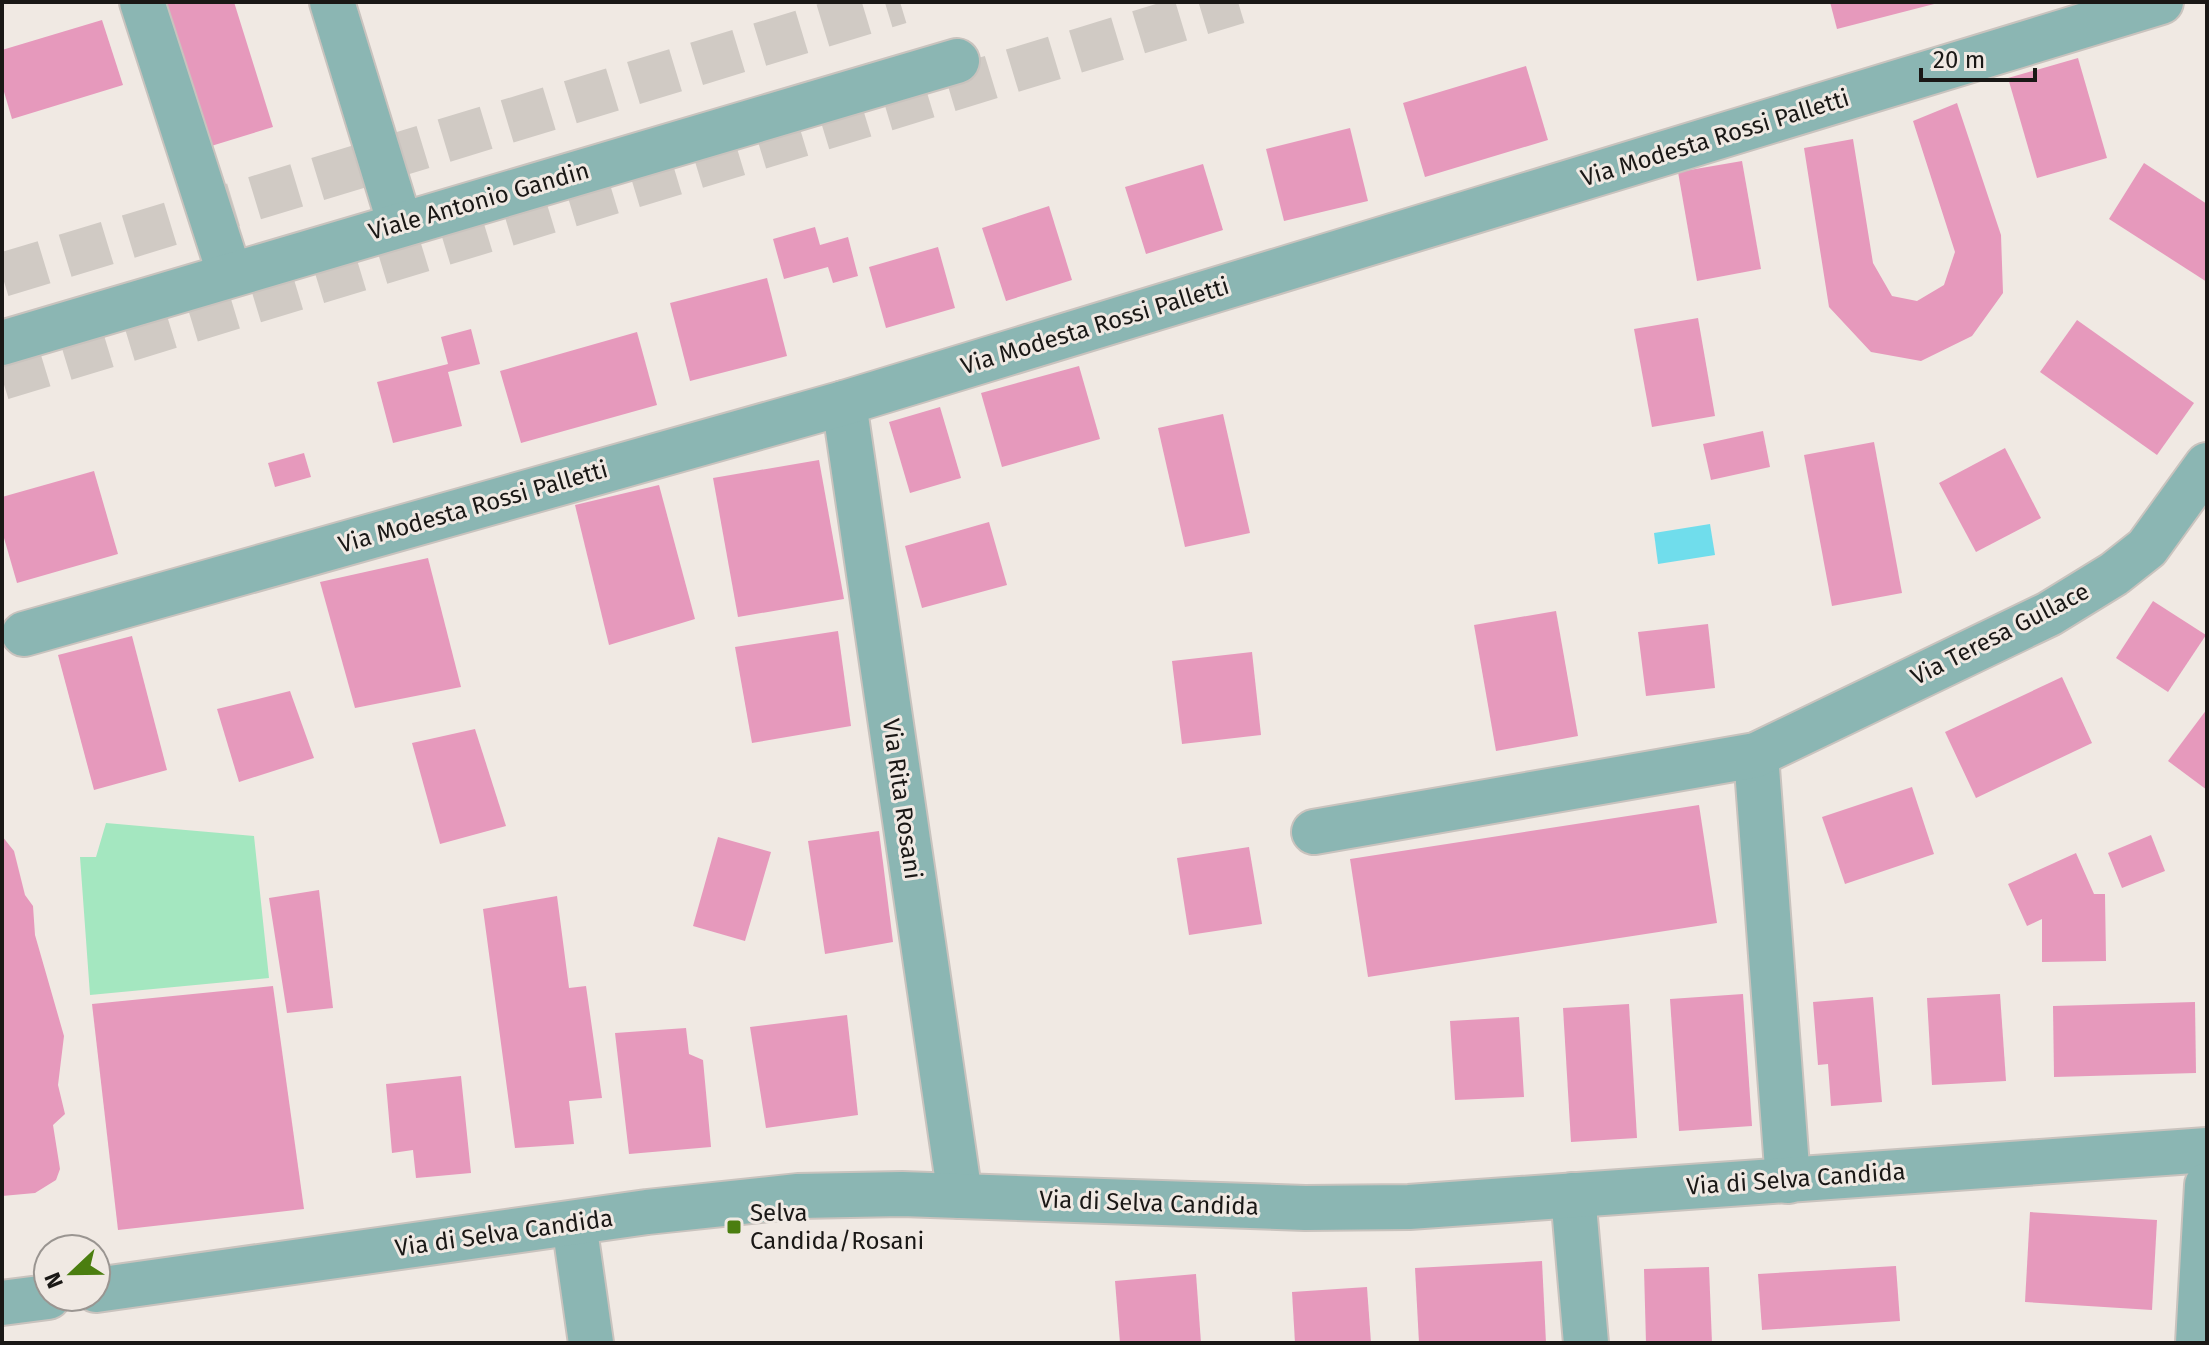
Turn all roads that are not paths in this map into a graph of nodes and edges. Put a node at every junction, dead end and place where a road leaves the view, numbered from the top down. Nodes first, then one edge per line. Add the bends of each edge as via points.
1 (142, 2) edge
2 (332, 2) edge
3 (2161, 2) edge
4 (957, 61) dead end
5 (400, 224) junction
6 (230, 275) junction
7 (2, 343) edge
8 (844, 403) junction
9 (2207, 465) edge
10 (24, 634) dead end
11 (1756, 755) junction
12 (1314, 832) dead end
13 (2207, 1150) edge
14 (1788, 1181) junction
15 (2207, 1185) edge
16 (1573, 1195) junction
17 (960, 1196) junction
18 (574, 1223) junction
19 (112, 1288) edge
20 (32, 1299) edge
21 (2, 1303) edge
22 (591, 1343) edge
23 (1586, 1343) edge
24 (2198, 1343) edge

1 - 6 street
2 - 5 street
3 - 8 street, Via Modesta Rossi Palletti
4 - 5 street, Viale Antonio Gandin
5 - 6 street, Viale Antonio Gandin
6 - 7 street, Viale Antonio Gandin
8 - 10 street, Via Modesta Rossi Palletti
8 - 17 street, Via Rita Rosani
9 - 11 street, Via Teresa Gullace via 2147,548 2114,574 2049,614
11 - 12 street, Via Teresa Gullace
11 - 14 street
13 - 14 street, Via di Selva Candida
14 - 16 street, Via di Selva Candida
15 - 24 street
16 - 17 street, Via di Selva Candida via 1409,1207 1305,1208
16 - 23 street
17 - 18 street, Via di Selva Candida via 798,1196
18 - 19 street, Via di Selva Candida
18 - 22 street
20 - 21 street

